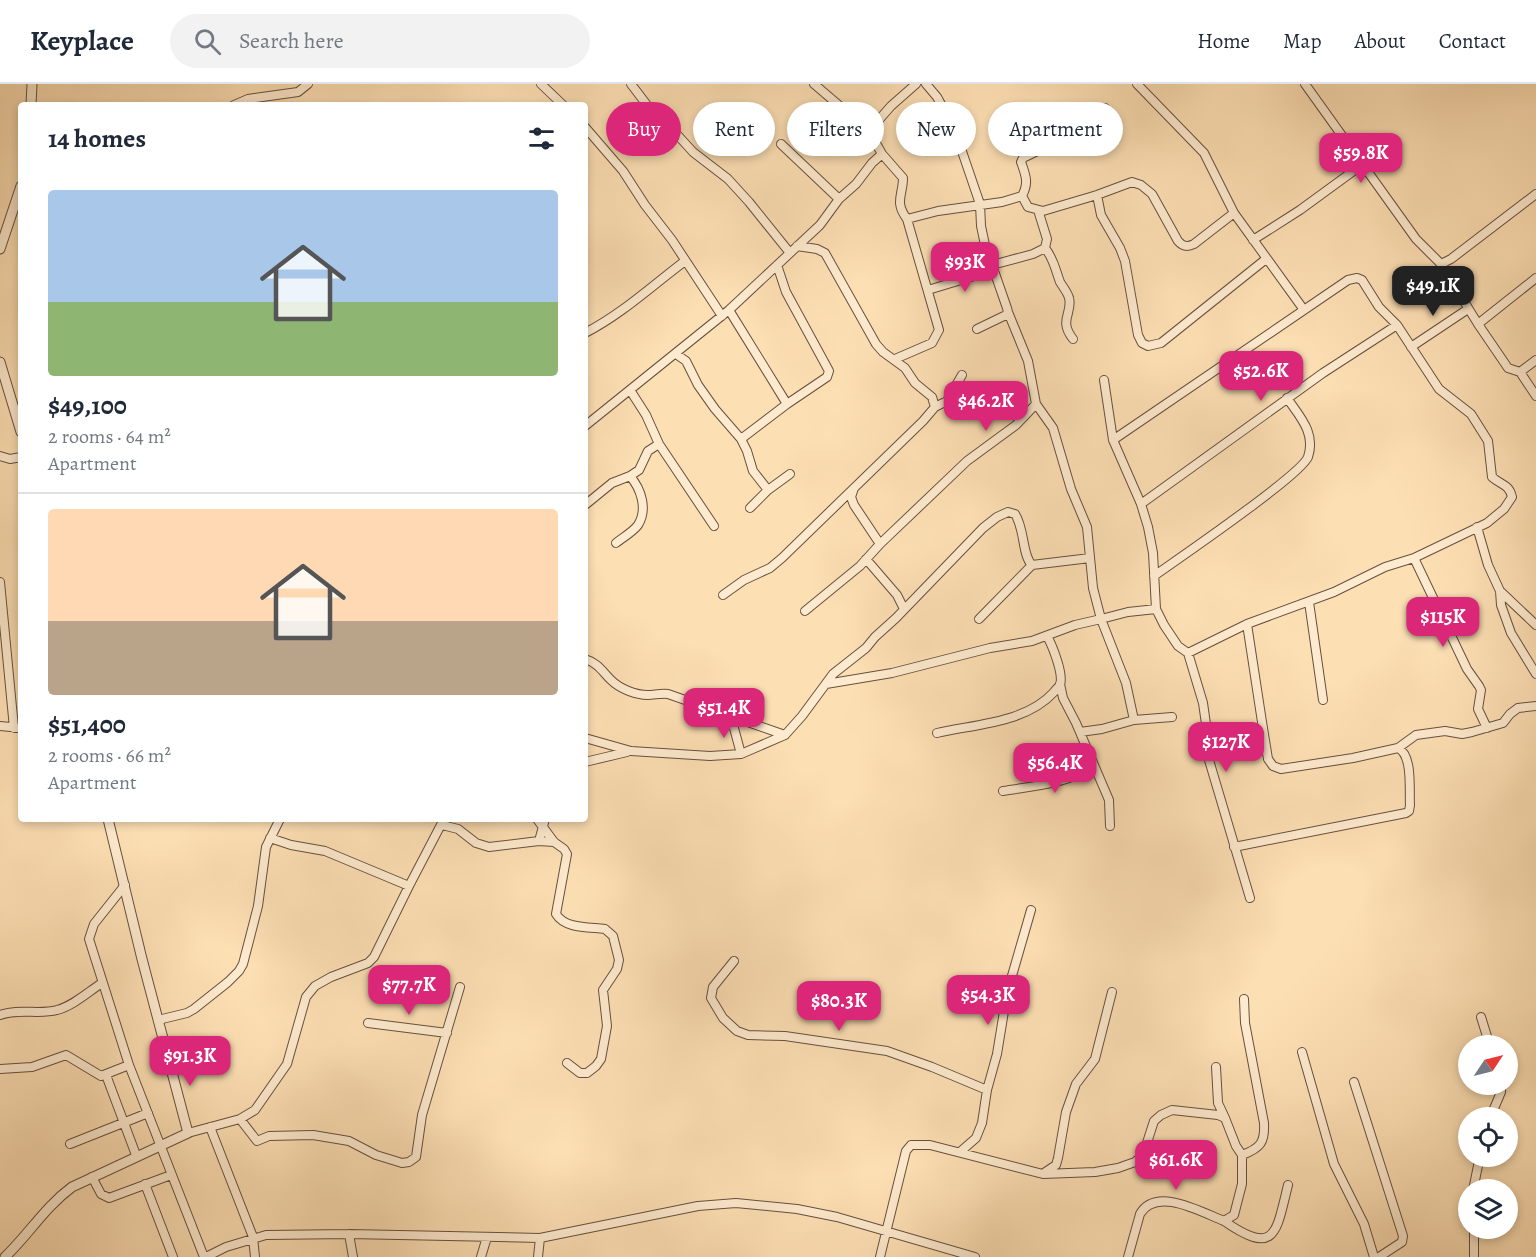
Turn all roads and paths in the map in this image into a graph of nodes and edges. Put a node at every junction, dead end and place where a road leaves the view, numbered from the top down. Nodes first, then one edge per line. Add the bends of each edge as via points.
1 (32, 84) edge
2 (308, 84) edge
3 (541, 84) edge
4 (631, 84) edge
5 (916, 84) edge
6 (926, 84) edge
7 (1137, 84) edge
8 (1305, 84) edge
9 (818, 85) edge
10 (31, 102) edge
11 (241, 102) edge
12 (560, 102) edge
13 (836, 102) edge
14 (884, 114) edge
15 (588, 130) edge
16 (781, 144) dead end
17 (880, 156) edge
18 (884, 156) edge
19 (1027, 156) edge
20 (1363, 164) junction
21 (1536, 194) edge
22 (1097, 195) junction
23 (1022, 196) junction
24 (839, 199) junction
25 (981, 204) junction
26 (18, 206) edge
27 (1038, 210) junction
28 (1234, 213) junction
29 (907, 219) junction
30 (1253, 240) junction
31 (797, 246) junction
32 (1045, 248) junction
33 (0, 249) edge
34 (790, 253) junction
35 (1266, 259) junction
36 (686, 261) junction
37 (1441, 264) junction
38 (777, 265) junction
39 (993, 267) junction
40 (1536, 278) edge
41 (928, 290) junction
42 (1468, 309) junction
43 (729, 310) junction
44 (1304, 310) junction
45 (1008, 312) junction
46 (722, 316) junction
47 (1478, 324) junction
48 (1397, 325) junction
49 (977, 329) dead end
50 (588, 331) edge
51 (1073, 339) dead end
52 (1412, 347) junction
53 (676, 354) junction
54 (895, 359) junction
55 (1536, 360) edge
56 (0, 362) edge
57 (1520, 372) junction
58 (962, 375) dead end
59 (1104, 380) dead end
60 (630, 390) junction
61 (1536, 396) edge
62 (1287, 398) junction
63 (787, 404) junction
64 (1036, 404) junction
65 (934, 407) junction
66 (18, 422) edge
67 (588, 424) edge
68 (741, 440) junction
69 (1113, 440) junction
70 (659, 444) junction
71 (0, 456) edge
72 (18, 458) edge
73 (790, 474) dead end
74 (630, 476) junction
75 (854, 486) junction
76 (768, 490) junction
77 (588, 503) edge
78 (1142, 504) junction
79 (750, 508) dead end
80 (714, 526) dead end
81 (1477, 527) junction
82 (616, 543) dead end
83 (880, 544) junction
84 (1090, 558) junction
85 (1414, 558) junction
86 (866, 559) junction
87 (1032, 565) junction
88 (1154, 576) junction
89 (0, 582) edge
90 (1500, 591) junction
91 (723, 595) dead end
92 (1309, 602) junction
93 (904, 609) junction
94 (1156, 609) junction
95 (805, 611) dead end
96 (1101, 619) junction
97 (979, 620) dead end
98 (1247, 624) junction
99 (1536, 625) edge
100 (1047, 636) junction
101 (1188, 653) junction
102 (588, 660) edge
103 (1536, 674) edge
104 (826, 684) junction
105 (1060, 684) junction
106 (1323, 700) dead end
107 (1536, 706) edge
108 (731, 717) junction
109 (1172, 717) dead end
110 (1134, 720) junction
111 (0, 726) edge
112 (18, 728) edge
113 (1487, 728) junction
114 (1080, 732) junction
115 (937, 733) dead end
116 (785, 735) junction
117 (588, 739) edge
118 (1398, 748) junction
119 (630, 751) junction
120 (741, 754) junction
121 (588, 761) edge
122 (1094, 766) junction
123 (1003, 791) dead end
124 (109, 822) edge
125 (278, 822) edge
126 (443, 822) edge
127 (544, 823) edge
128 (1110, 826) dead end
129 (270, 838) junction
130 (539, 841) junction
131 (554, 842) junction
132 (1234, 847) junction
133 (125, 885) junction
134 (409, 886) junction
135 (1250, 898) dead end
136 (1031, 910) dead end
137 (734, 961) dead end
138 (102, 983) junction
139 (460, 987) dead end
140 (1112, 992) dead end
141 (1244, 999) dead end
142 (0, 1015) edge
143 (1481, 1017) dead end
144 (158, 1020) junction
145 (368, 1023) dead end
146 (447, 1033) junction
147 (1487, 1035) edge
148 (1302, 1052) dead end
149 (567, 1063) dead end
150 (129, 1065) junction
151 (1216, 1067) dead end
152 (0, 1069) edge
153 (106, 1075) junction
154 (1354, 1083) dead end
155 (987, 1090) junction
156 (148, 1113) junction
157 (1225, 1118) junction
158 (240, 1119) junction
159 (123, 1121) junction
160 (210, 1127) junction
161 (188, 1133) junction
162 (70, 1144) dead end
163 (159, 1144) junction
164 (960, 1152) junction
165 (136, 1155) junction
166 (1242, 1155) junction
167 (1043, 1174) junction
168 (171, 1175) junction
169 (92, 1177) junction
170 (145, 1185) junction
171 (1288, 1185) dead end
172 (1224, 1221) junction
173 (886, 1232) junction
174 (349, 1234) junction
175 (253, 1237) junction
176 (487, 1237) junction
177 (540, 1238) junction
178 (1474, 1239) edge
179 (5, 1257) edge
180 (173, 1257) edge
181 (205, 1257) edge
182 (255, 1257) edge
183 (353, 1257) edge
184 (481, 1257) edge
185 (538, 1257) edge
186 (880, 1257) edge
187 (975, 1257) edge
188 (1128, 1257) edge
189 (1374, 1257) edge
190 (1379, 1257) edge
191 (1474, 1257) edge

1 - 10 street
2 - 11 street via 298,92
3 - 12 street
4 - 34 street via 693,152 728,179
5 - 14 street
6 - 25 street via 954,128
7 - 28 street via 1204,153
8 - 20 street
9 - 13 street
15 - 36 street via 623,171
16 - 24 street
17 - 24 street
18 - 29 street via 903,178 899,199
19 - 23 street via 1021,162 1027,178
20 - 30 street
20 - 37 street via 1416,239
21 - 37 street
22 - 27 street
22 - 28 street via 1132,182 1141,184 1152,194 1184,246 1194,244
22 - 35 street via 1101,215 1123,255 1138,335 1148,346 1161,343
23 - 25 street
23 - 27 street via 1028,207
24 - 31 street via 820,225
25 - 29 street
25 - 39 street via 981,226
26 - 33 street
27 - 32 street via 1047,239
28 - 30 street
29 - 41 street
30 - 35 street
31 - 34 street
31 - 54 street via 825,253 876,344
32 - 39 street
32 - 51 street via 1070,298 1066,324
34 - 38 street
35 - 44 street
36 - 46 street
36 - 50 street
37 - 42 street
38 - 43 street
38 - 63 street via 786,292 829,371 827,377
39 - 41 street
39 - 45 street
40 - 47 street
41 - 54 street via 939,330 937,337 932,344
42 - 47 street
42 - 52 street
43 - 46 street
43 - 63 street
44 - 48 street via 1356,278 1362,280 1379,307
44 - 69 street
45 - 49 street
45 - 64 street via 1028,361
46 - 53 street
47 - 57 street via 1508,368
48 - 52 street
48 - 62 street
52 - 81 street via 1439,389 1471,414 1488,441 1492,477 1506,484 1510,491 1512,497 1504,509
53 - 60 street
53 - 68 street via 686,361 698,385
54 - 65 street via 932,397
55 - 57 street
56 - 66 street
57 - 61 street
58 - 65 street via 947,401
59 - 69 street
60 - 67 street
60 - 70 street
62 - 78 street
62 - 88 street via 1310,435 1305,462
63 - 68 street
64 - 83 street via 1017,425 966,461
64 - 84 street via 1053,428 1087,527
65 - 75 street
68 - 76 street via 753,471
69 - 78 street
70 - 74 street via 648,451 639,470
70 - 80 street
71 - 72 street
73 - 76 street
74 - 77 street via 612,483
74 - 82 street via 641,493 643,508 638,525
75 - 83 street via 854,505
75 - 91 street via 770,568
76 - 79 street
78 - 88 street
81 - 85 street
81 - 90 street
83 - 86 street
84 - 87 street
84 - 96 street
85 - 92 street via 1384,567
85 - 113 street via 1481,690 1478,706
86 - 93 street
86 - 95 street
87 - 93 street via 1027,559 1022,524 1016,514 1008,512 983,528
87 - 97 street
88 - 94 street
89 - 112 street
90 - 99 street
90 - 103 street via 1511,633
92 - 98 street
92 - 106 street
93 - 104 street
94 - 96 street
94 - 101 street via 1178,646
96 - 100 street
96 - 110 street via 1126,682
98 - 101 street
98 - 118 street via 1273,766 1281,769
100 - 104 street via 892,673
100 - 105 street via 1054,648
101 - 132 street via 1203,703 1205,745
102 - 108 street via 620,687 635,693 668,694
104 - 116 street
105 - 114 street
105 - 115 street via 1035,709 1004,720
107 - 113 street via 1518,708 1503,723
108 - 116 street
108 - 120 street
109 - 110 street
110 - 114 street
111 - 112 street
113 - 118 street via 1462,734 1445,731 1416,735
114 - 122 street
116 - 120 street
117 - 119 street
118 - 132 street via 1406,754 1408,763 1409,811
119 - 120 street via 689,756
119 - 121 street
122 - 123 street via 1062,780
122 - 128 street via 1109,800
124 - 133 street
125 - 129 street
126 - 130 street via 489,848
126 - 134 street
127 - 130 street
127 - 131 street
129 - 134 street via 326,851
129 - 144 street via 258,906 239,971 188,1013
130 - 131 street
131 - 149 street via 567,854 556,914 559,920 606,929 615,942 619,960 603,990 607,1026 601,1059 587,1073 580,1073
132 - 135 street
133 - 138 street via 89,934
133 - 144 street
134 - 158 street via 374,957 315,986 306,997 287,1064 255,1110
136 - 155 street via 1007,993
137 - 155 street via 711,992 723,1018 737,1031 887,1051
138 - 142 street via 55,1011
138 - 150 street
139 - 146 street
140 - 167 street via 1095,1059 1076,1084 1069,1103 1056,1165
141 - 166 street via 1265,1138
143 - 147 street
144 - 161 street
145 - 146 street
146 - 158 street via 423,1115 416,1157 409,1162 376,1155 349,1142 313,1135 269,1136 257,1141
148 - 189 street via 1334,1164 1364,1224
150 - 153 street
150 - 156 street
151 - 157 street via 1218,1102
152 - 153 street via 32,1067 66,1055 101,1076
153 - 159 street
154 - 190 street via 1403,1236 1402,1242
155 - 164 street via 976,1138
156 - 159 street
156 - 163 street
157 - 166 street
157 - 167 street via 1172,1110 1154,1121 1143,1155 1135,1162 1095,1172
158 - 160 street
159 - 162 street
159 - 165 street
160 - 161 street
160 - 175 street
161 - 163 street
163 - 165 street
163 - 168 street
164 - 167 street
164 - 173 street via 911,1145 906,1151
165 - 169 street
166 - 172 street via 1237,1212
168 - 170 street
168 - 181 street
169 - 170 street via 101,1194 109,1198
169 - 179 street via 57,1198
170 - 180 street
171 - 172 street via 1278,1228 1271,1237 1252,1238
172 - 188 street via 1190,1207 1155,1201 1140,1214
173 - 177 street via 862,1222 818,1213 717,1203
173 - 186 street
173 - 187 street
174 - 175 street
174 - 176 street
174 - 183 street
175 - 181 street
175 - 182 street
176 - 177 street
176 - 184 street
177 - 185 street
178 - 191 street

